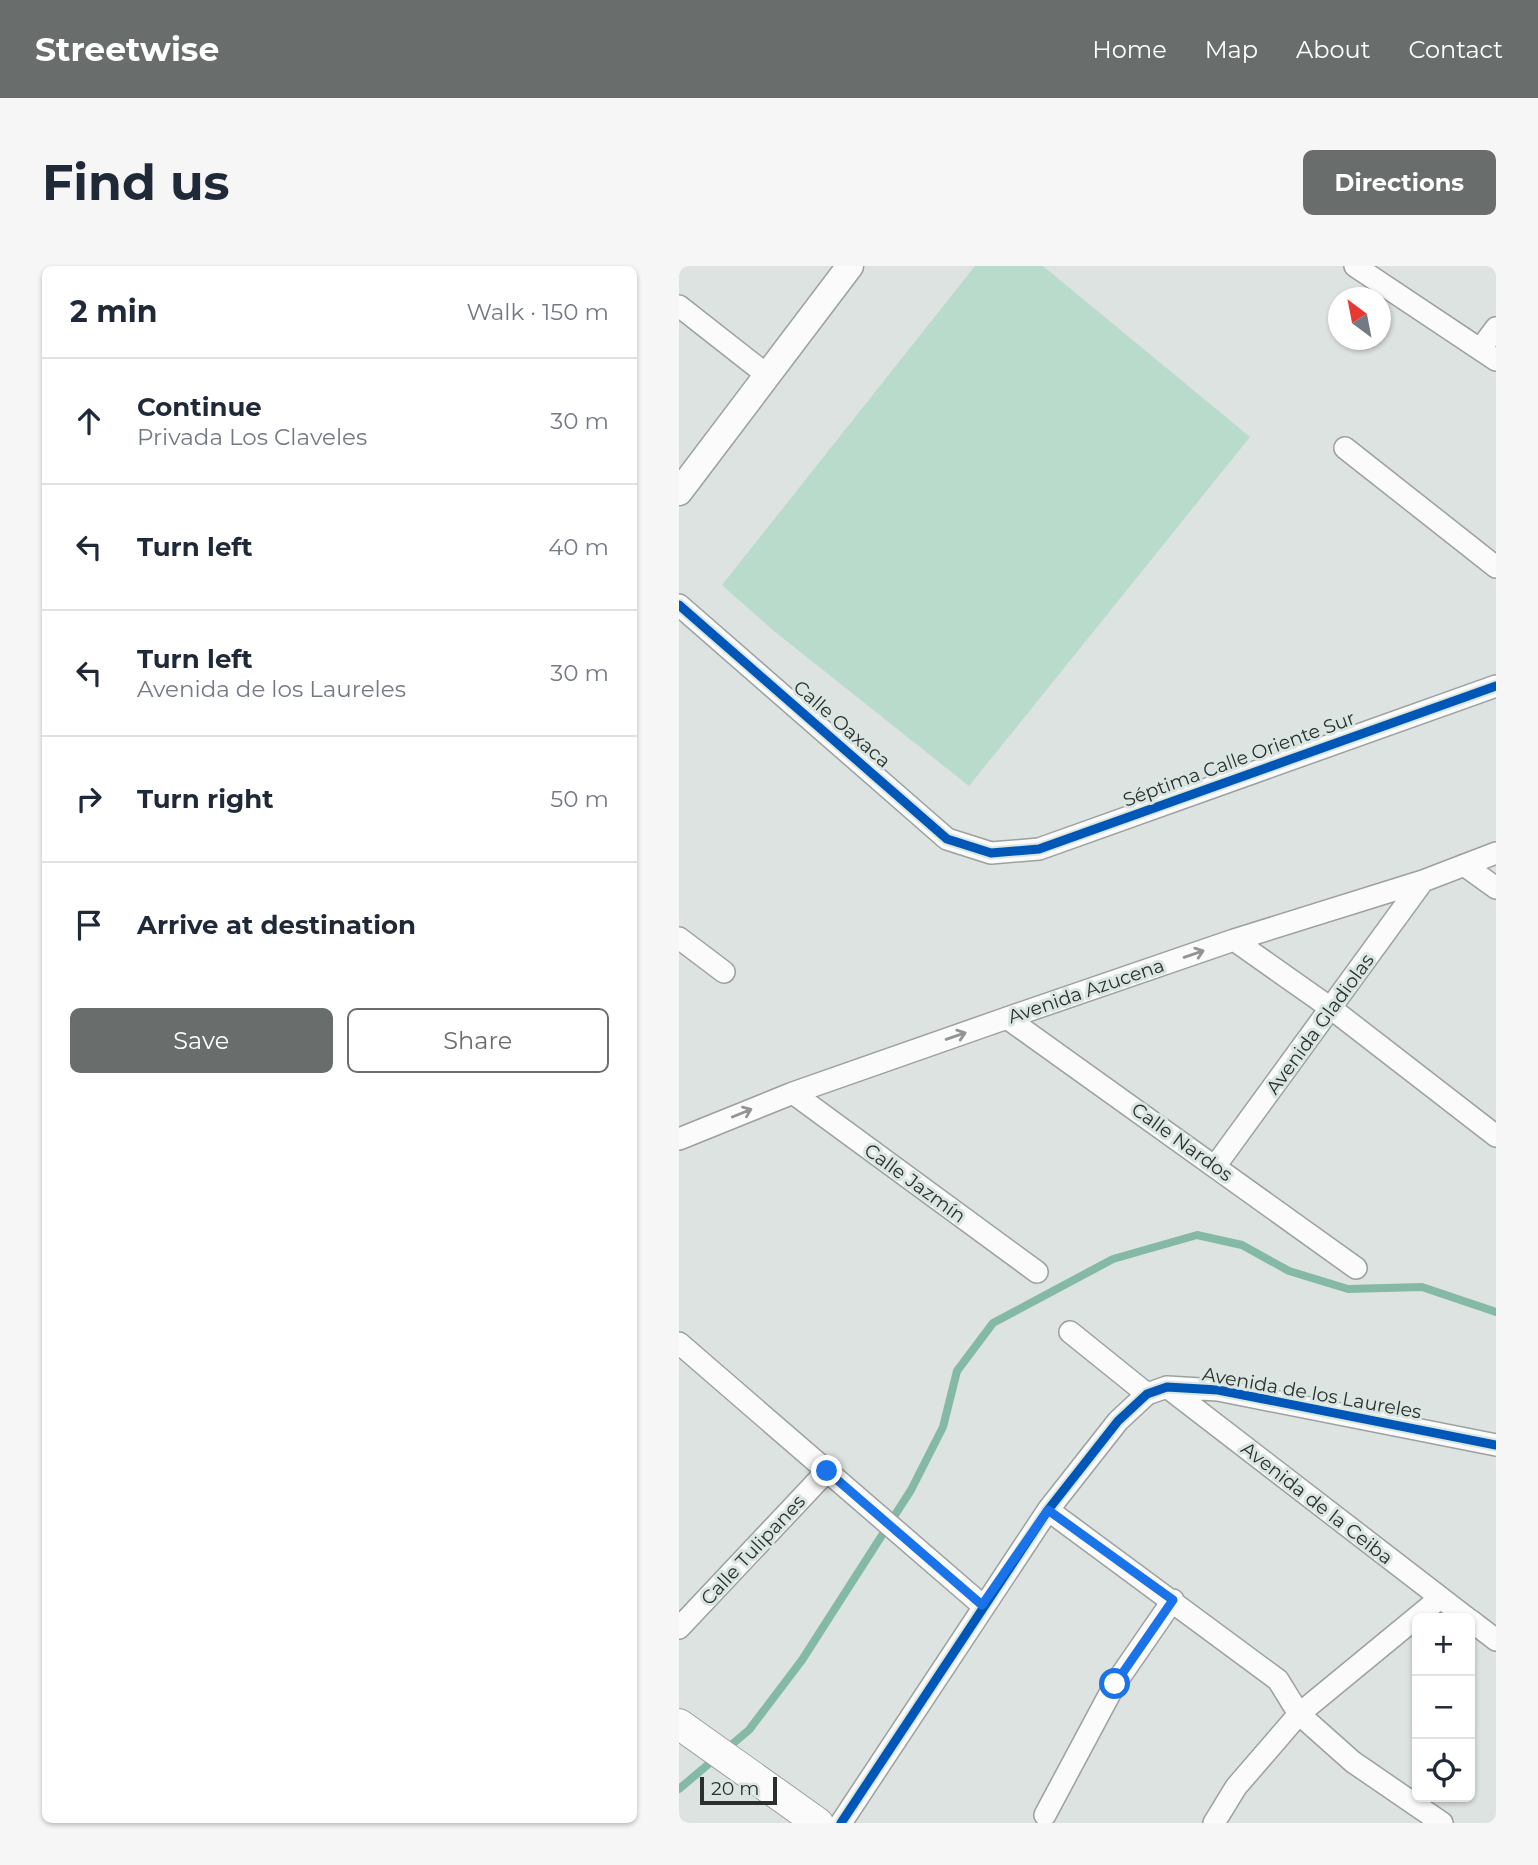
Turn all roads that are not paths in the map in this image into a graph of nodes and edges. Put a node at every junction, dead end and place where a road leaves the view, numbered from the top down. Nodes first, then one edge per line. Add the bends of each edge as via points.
1 (850, 266) edge
2 (1355, 266) edge
3 (679, 306) edge
4 (1496, 328) edge
5 (1489, 354) edge
6 (767, 375) junction
7 (1345, 448) dead end
8 (679, 492) edge
9 (1496, 567) edge
10 (679, 606) edge
11 (1496, 686) edge
12 (991, 853) joint
13 (1496, 853) edge
14 (1464, 865) junction
15 (1423, 881) junction
16 (1496, 888) edge
17 (679, 938) edge
18 (1234, 940) junction
19 (725, 972) dead end
20 (1332, 1009) junction
21 (1007, 1018) junction
22 (793, 1093) junction
23 (1496, 1136) edge
24 (679, 1139) edge
25 (1216, 1165) junction
26 (1356, 1268) dead end
27 (1037, 1272) dead end
28 (1070, 1332) dead end
29 (679, 1343) edge
30 (1167, 1387) junction
31 (1147, 1394) junction
32 (1496, 1445) edge
33 (827, 1471) junction
34 (1048, 1510) junction
35 (1440, 1598) junction
36 (1173, 1600) junction
37 (982, 1605) junction
38 (1461, 1613) edge
39 (1475, 1624) edge
40 (679, 1628) edge
41 (1496, 1640) edge
42 (1299, 1714) junction
43 (687, 1730) edge
44 (1045, 1815) dead end
45 (818, 1823) edge
46 (841, 1823) edge
47 (1214, 1823) edge
48 (1442, 1823) edge

1 - 6 street
2 - 5 street
3 - 6 street
4 - 5 street
6 - 8 street
7 - 9 street
10 - 12 street, Calle Oaxaca via 947,839
11 - 12 street, Séptima Calle Oriente Sur via 1039,849
13 - 14 street, Avenida Azucena
14 - 15 street, Avenida Azucena
14 - 16 street
15 - 18 street, Avenida Azucena
15 - 20 street, Avenida Gladiolas
17 - 19 street
18 - 20 street
21 -> 18 street, Avenida Azucena
20 - 23 street
20 - 25 street, Avenida Gladiolas
22 -> 21 street, Avenida Azucena
21 - 25 street, Calle Nardos
24 -> 22 street, Avenida Azucena
22 - 27 street, Calle Jazmín
25 - 26 street, Calle Nardos
28 - 31 street
29 - 33 street
30 - 31 street, Avenida de los Laureles
30 - 32 street, Avenida de los Laureles via 1218,1390
30 - 35 street, Avenida de la Ceiba
31 - 34 street, Avenida de los Laureles via 1118,1420
33 - 37 street
33 - 40 street, Calle Tulipanes
34 - 36 street
34 - 37 street, Avenida de los Laureles
35 - 38 street, Avenida de la Ceiba
35 - 42 street
36 - 42 street via 1277,1680
36 - 44 street via 1115,1684
37 - 46 street, Avenida de los Laureles
39 - 41 street, Avenida de la Ceiba
42 - 47 street via 1236,1787
42 - 48 street via 1353,1762
43 - 45 main road

